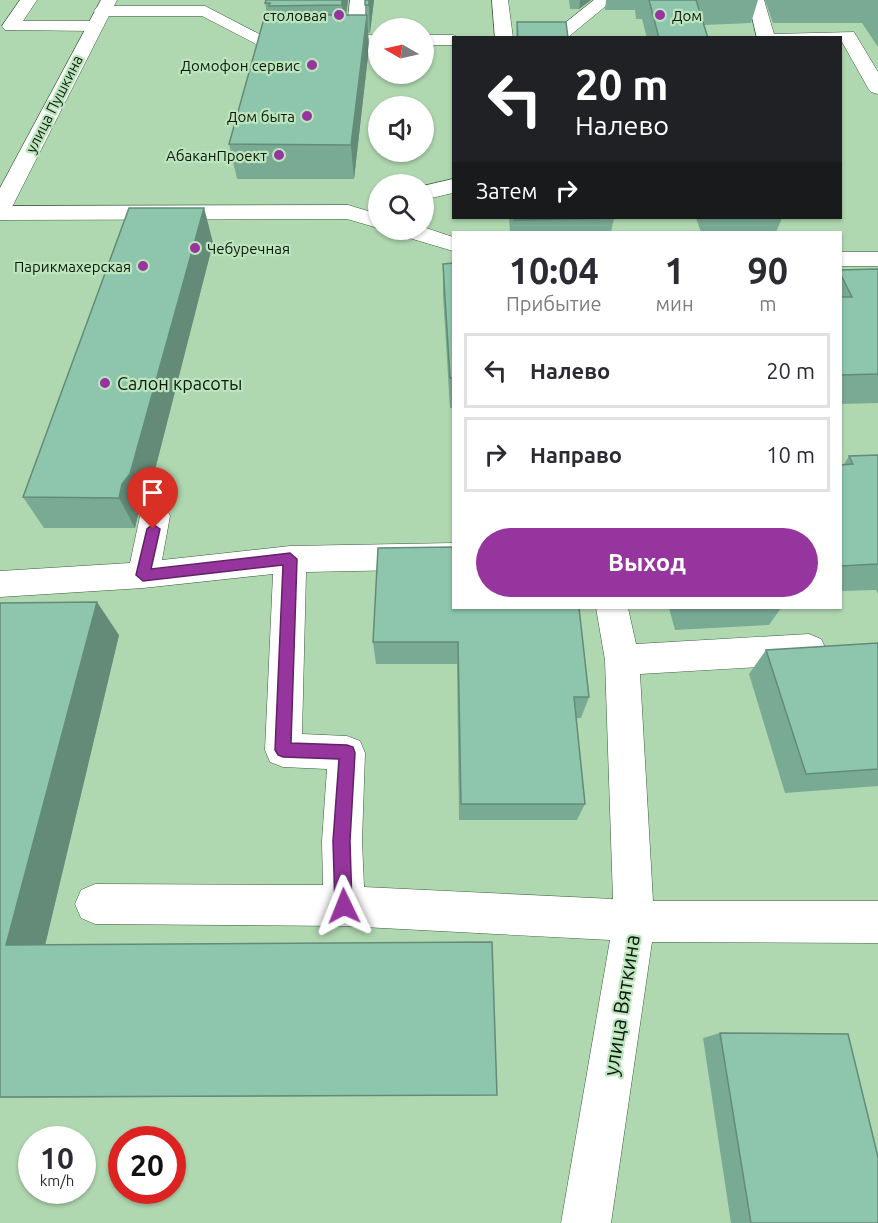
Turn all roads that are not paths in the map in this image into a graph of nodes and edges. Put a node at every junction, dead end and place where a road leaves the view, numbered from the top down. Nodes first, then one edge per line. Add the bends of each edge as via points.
1 (29, 0) edge
2 (358, 0) edge
3 (500, 0) edge
4 (605, 0) edge
5 (756, 0) edge
6 (103, 12) edge
7 (504, 36) edge
8 (558, 36) edge
9 (765, 36) edge
10 (842, 36) edge
11 (368, 40) edge
12 (434, 40) edge
13 (452, 40) edge
14 (354, 41) junction
15 (858, 55) junction
16 (878, 55) edge
17 (878, 88) edge
18 (452, 186) edge
19 (434, 190) edge
20 (368, 207) edge
21 (0, 208) edge
22 (348, 212) junction
23 (0, 213) edge
24 (368, 218) edge
25 (434, 238) edge
26 (452, 244) edge
27 (842, 259) edge
28 (878, 259) edge
29 (155, 516) dead end
30 (452, 556) edge
31 (290, 559) junction
32 (143, 575) junction
33 (0, 584) edge
34 (612, 609) edge
35 (845, 647) edge
36 (622, 660) junction
37 (95, 904) dead end
38 (344, 906) junction
39 (634, 921) junction
40 (878, 922) edge
41 (586, 1223) edge

1 - 6 main road via 11,26
2 - 14 main road
3 - 7 main road
4 - 8 main road
5 - 9 main road
6 - 14 main road via 205,11 260,41
6 - 21 main road, улица Пушкина
10 - 15 main road via 848,36
11 - 14 main road
12 - 13 main road
15 - 16 main road
15 - 17 main road
18 - 19 main road
20 - 22 main road
22 - 23 main road
22 - 24 main road
25 - 26 main road
27 - 28 main road
29 - 32 main road
30 - 31 main road
31 - 32 main road
31 - 38 main road via 283,750 347,753 342,841
32 - 33 main road
34 - 36 main road
35 - 36 main road
36 - 39 main road
37 - 38 main road
38 - 39 main road
39 - 40 main road, улица Вяткина
39 - 41 main road, улица Вяткина

